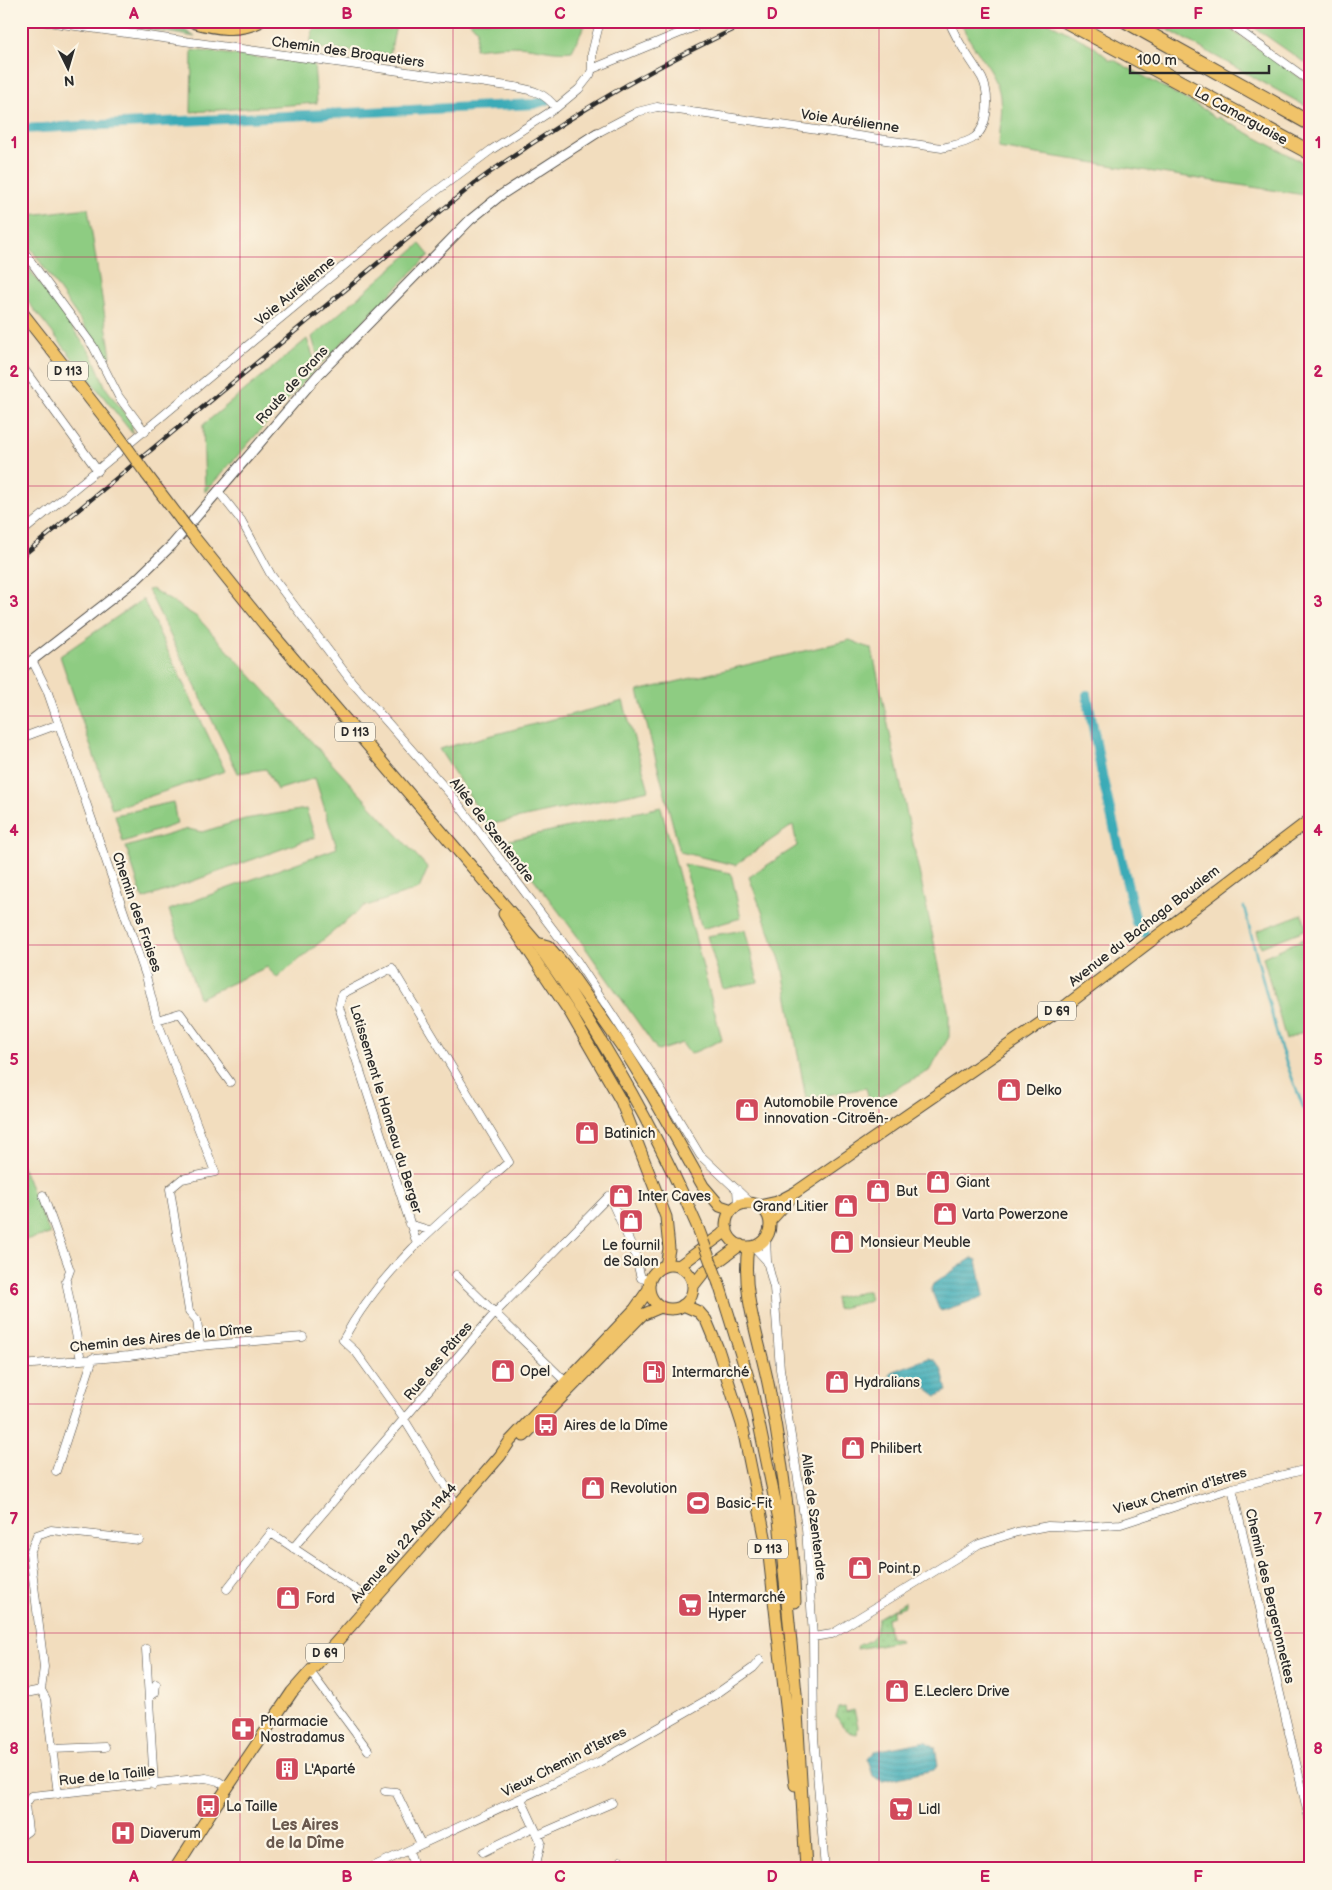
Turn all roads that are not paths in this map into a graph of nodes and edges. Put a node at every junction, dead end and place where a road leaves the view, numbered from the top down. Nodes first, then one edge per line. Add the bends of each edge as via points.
1 (40, 21) edge
2 (194, 21) edge
3 (258, 21) edge
4 (600, 21) edge
5 (709, 21) edge
6 (949, 21) edge
7 (1066, 21) edge
8 (1126, 21) edge
9 (1226, 21) edge
10 (591, 72) junction
11 (1311, 82) edge
12 (556, 108) junction
13 (1311, 124) edge
14 (597, 133) joint
15 (1311, 153) edge
16 (21, 248) edge
17 (21, 311) edge
18 (21, 365) edge
19 (145, 432) junction
20 (98, 471) junction
21 (218, 491) junction
22 (21, 533) edge
23 (32, 660) junction
24 (21, 670) edge
25 (59, 724) junction
26 (21, 738) edge
27 (1311, 819) edge
28 (489, 889) junction
29 (536, 942) junction
30 (157, 1020) junction
31 (230, 1082) dead end
32 (737, 1188) junction
33 (796, 1192) junction
34 (43, 1195) dead end
35 (756, 1205) junction
36 (735, 1208) junction
37 (770, 1221) junction
38 (409, 1224) junction
39 (727, 1229) junction
40 (429, 1230) junction
41 (766, 1238) junction
42 (417, 1244) junction
43 (747, 1246) junction
44 (767, 1261) junction
45 (666, 1265) junction
46 (679, 1266) junction
47 (456, 1275) dead end
48 (649, 1285) junction
49 (693, 1286) junction
50 (683, 1306) junction
51 (661, 1307) junction
52 (495, 1313) junction
53 (303, 1337) dead end
54 (200, 1346) junction
55 (592, 1354) junction
56 (93, 1358) junction
57 (81, 1360) junction
58 (21, 1365) edge
59 (592, 1368) junction
60 (569, 1385) junction
61 (404, 1419) junction
62 (1311, 1468) edge
63 (56, 1471) dead end
64 (1232, 1488) junction
65 (457, 1505) junction
66 (139, 1540) dead end
67 (293, 1548) junction
68 (227, 1589) dead end
69 (373, 1601) junction
70 (814, 1637) junction
71 (146, 1649) dead end
72 (760, 1660) dead end
73 (309, 1670) junction
74 (156, 1684) dead end
75 (41, 1690) junction
76 (21, 1694) edge
77 (796, 1694) junction
78 (149, 1697) junction
79 (105, 1747) dead end
80 (52, 1749) junction
81 (368, 1750) dead end
82 (154, 1785) junction
83 (228, 1788) junction
84 (385, 1791) dead end
85 (58, 1794) junction
86 (522, 1799) junction
87 (612, 1802) dead end
88 (802, 1811) junction
89 (534, 1827) junction
90 (1311, 1827) edge
91 (538, 1835) junction
92 (21, 1836) edge
93 (421, 1844) junction
94 (409, 1850) junction
95 (483, 1852) dead end
96 (620, 1861) dead end
97 (175, 1869) edge
98 (368, 1869) edge
99 (415, 1869) edge
100 (535, 1869) edge
101 (623, 1869) edge
102 (806, 1869) edge
103 (825, 1869) edge

1 - 12 street, Chemin des Broquetiers via 515,87 537,91
2 - 3 highway via 234,28
4 - 10 street
5 - 10 street
6 - 14 street, Voie Aurélienne via 956,39 983,80 987,94 986,118 976,136 962,144 942,148 657,107 637,112
7 - 15 highway, La Camarguaise
8 - 13 highway, La Camarguaise
9 - 11 street
10 - 12 street, Voie Aurélienne via 579,89
12 - 19 street, Voie Aurélienne via 491,150 415,207
14 - 21 street, Route de Grans via 501,195 470,220 318,375
16 - 19 street via 94,346 119,397
17 - 28 main road, D 113, bridge via 264,624
18 - 20 street
19 - 20 street, Voie Aurélienne
20 - 22 street, Voie Aurélienne
21 - 23 street, Route de Grans via 172,545 137,579
21 - 32 street, Allée de Szentendre via 241,520 270,575 352,682 452,796 577,962 700,1155
23 - 24 street, Route de Grans
23 - 25 street, Chemin des Fraises
25 - 26 street
25 - 30 street, Chemin des Fraises
27 - 33 main road, Avenue du Bachaga Boualem / D 69 via 1084,992
28 - 29 main road, D 113
28 - 45 main road via 571,1014 621,1101 666,1216 669,1249
29 - 36 main road via 548,946 566,967 647,1087 703,1186 720,1206
29 - 77 main road, D 113, bridge via 616,1063 659,1144 698,1228 719,1284 752,1390 773,1482
30 - 31 street via 180,1013
30 - 54 street, Chemin des Fraises via 215,1172 182,1179 170,1189 189,1311 197,1320
32 - 35 street, Allée de Szentendre
32 - 36 street
33 - 35 main road, D 69 via 777,1202
33 - 37 main road, D 69
34 - 57 street via 70,1270 66,1281
35 - 36 main road
35 - 37 main road
36 - 39 main road via 728,1216
37 - 41 main road
38 - 40 street
38 - 40 street, Lotissement le Hameau du Berger via 339,1007 342,994 392,968 509,1162
38 - 42 street, Lotissement le Hameau du Berger
39 - 43 main road via 731,1238
39 - 46 main road
40 - 42 street
41 - 43 main road
41 - 44 street, Allée de Szentendre
42 - 61 street via 356,1315 343,1340 356,1352
43 - 44 street, Allée de Szentendre
43 - 49 main road via 704,1272
43 - 77 main road via 746,1286 770,1395 791,1532
44 - 70 street, Allée de Szentendre via 774,1288 782,1383 806,1528
45 - 46 main road
45 - 48 main road via 655,1271
46 - 49 main road via 689,1274
47 - 52 street
48 - 51 main road via 651,1296
48 - 52 street, Rue des Pâtres via 640,1278 634,1251 610,1196
48 - 55 main road, Avenue du 22 Août 1944 / D 69 via 637,1307
49 - 50 main road via 691,1297
50 - 51 main road via 675,1309
50 - 88 main road, D 113 via 699,1312 706,1320 742,1424 769,1556 784,1670 792,1776
51 - 59 main road, Avenue du 22 Août 1944 / D 69 via 642,1315
52 - 60 street
52 - 61 street, Rue des Pâtres
53 - 54 street, Chemin des Aires de la Dîme
54 - 56 street, Chemin des Aires de la Dîme
55 - 59 main road
55 - 60 main road, Avenue du 22 Août 1944 / D 69
56 - 57 street, Chemin des Aires de la Dîme
56 - 63 street
57 - 58 street, Chemin des Aires de la Dîme
59 - 60 main road, Avenue du 22 Août 1944 / D 69
60 - 65 main road, Avenue du 22 Août 1944 / D 69 via 510,1441
61 - 65 street
61 - 67 street, Rue des Pâtres
62 - 64 street, Vieux Chemin d'Istres
64 - 70 street, Vieux Chemin d'Istres via 1121,1524 1048,1526 979,1544 832,1634
64 - 90 street, Chemin des Bergeronnettes
65 - 69 main road, Avenue du 22 Août 1944 / D 69
66 - 75 street via 51,1530 37,1536 30,1553 44,1667
67 - 68 street via 271,1533
67 - 69 street
69 - 73 main road, Avenue du 22 Août 1944 / D 69
70 - 103 street, Allée de Szentendre via 814,1737
71 - 78 street
72 - 86 street, Vieux Chemin d'Istres via 712,1697 599,1762
73 - 81 street
73 - 83 main road, Avenue du 22 Août 1944 / D 69
74 - 78 street via 155,1693
75 - 76 street
75 - 80 street via 46,1699
77 - 88 main road, D 113
78 - 82 street
79 - 80 street
80 - 85 street
82 - 83 street, Rue de la Taille via 206,1778
82 - 85 street, Rue de la Taille
83 - 97 main road, Avenue du 22 Août 1944 / D 69
84 - 93 street via 396,1792
85 - 92 street, Rue de la Taille via 31,1796 25,1804 28,1831
86 - 89 street
86 - 93 street, Vieux Chemin d'Istres
87 - 91 street
88 - 102 main road, D 113
89 - 91 street
89 - 95 street
91 - 100 street via 541,1842
93 - 94 street, Vieux Chemin d'Istres
94 - 98 street, Vieux Chemin d'Istres
94 - 99 street
96 - 101 street

